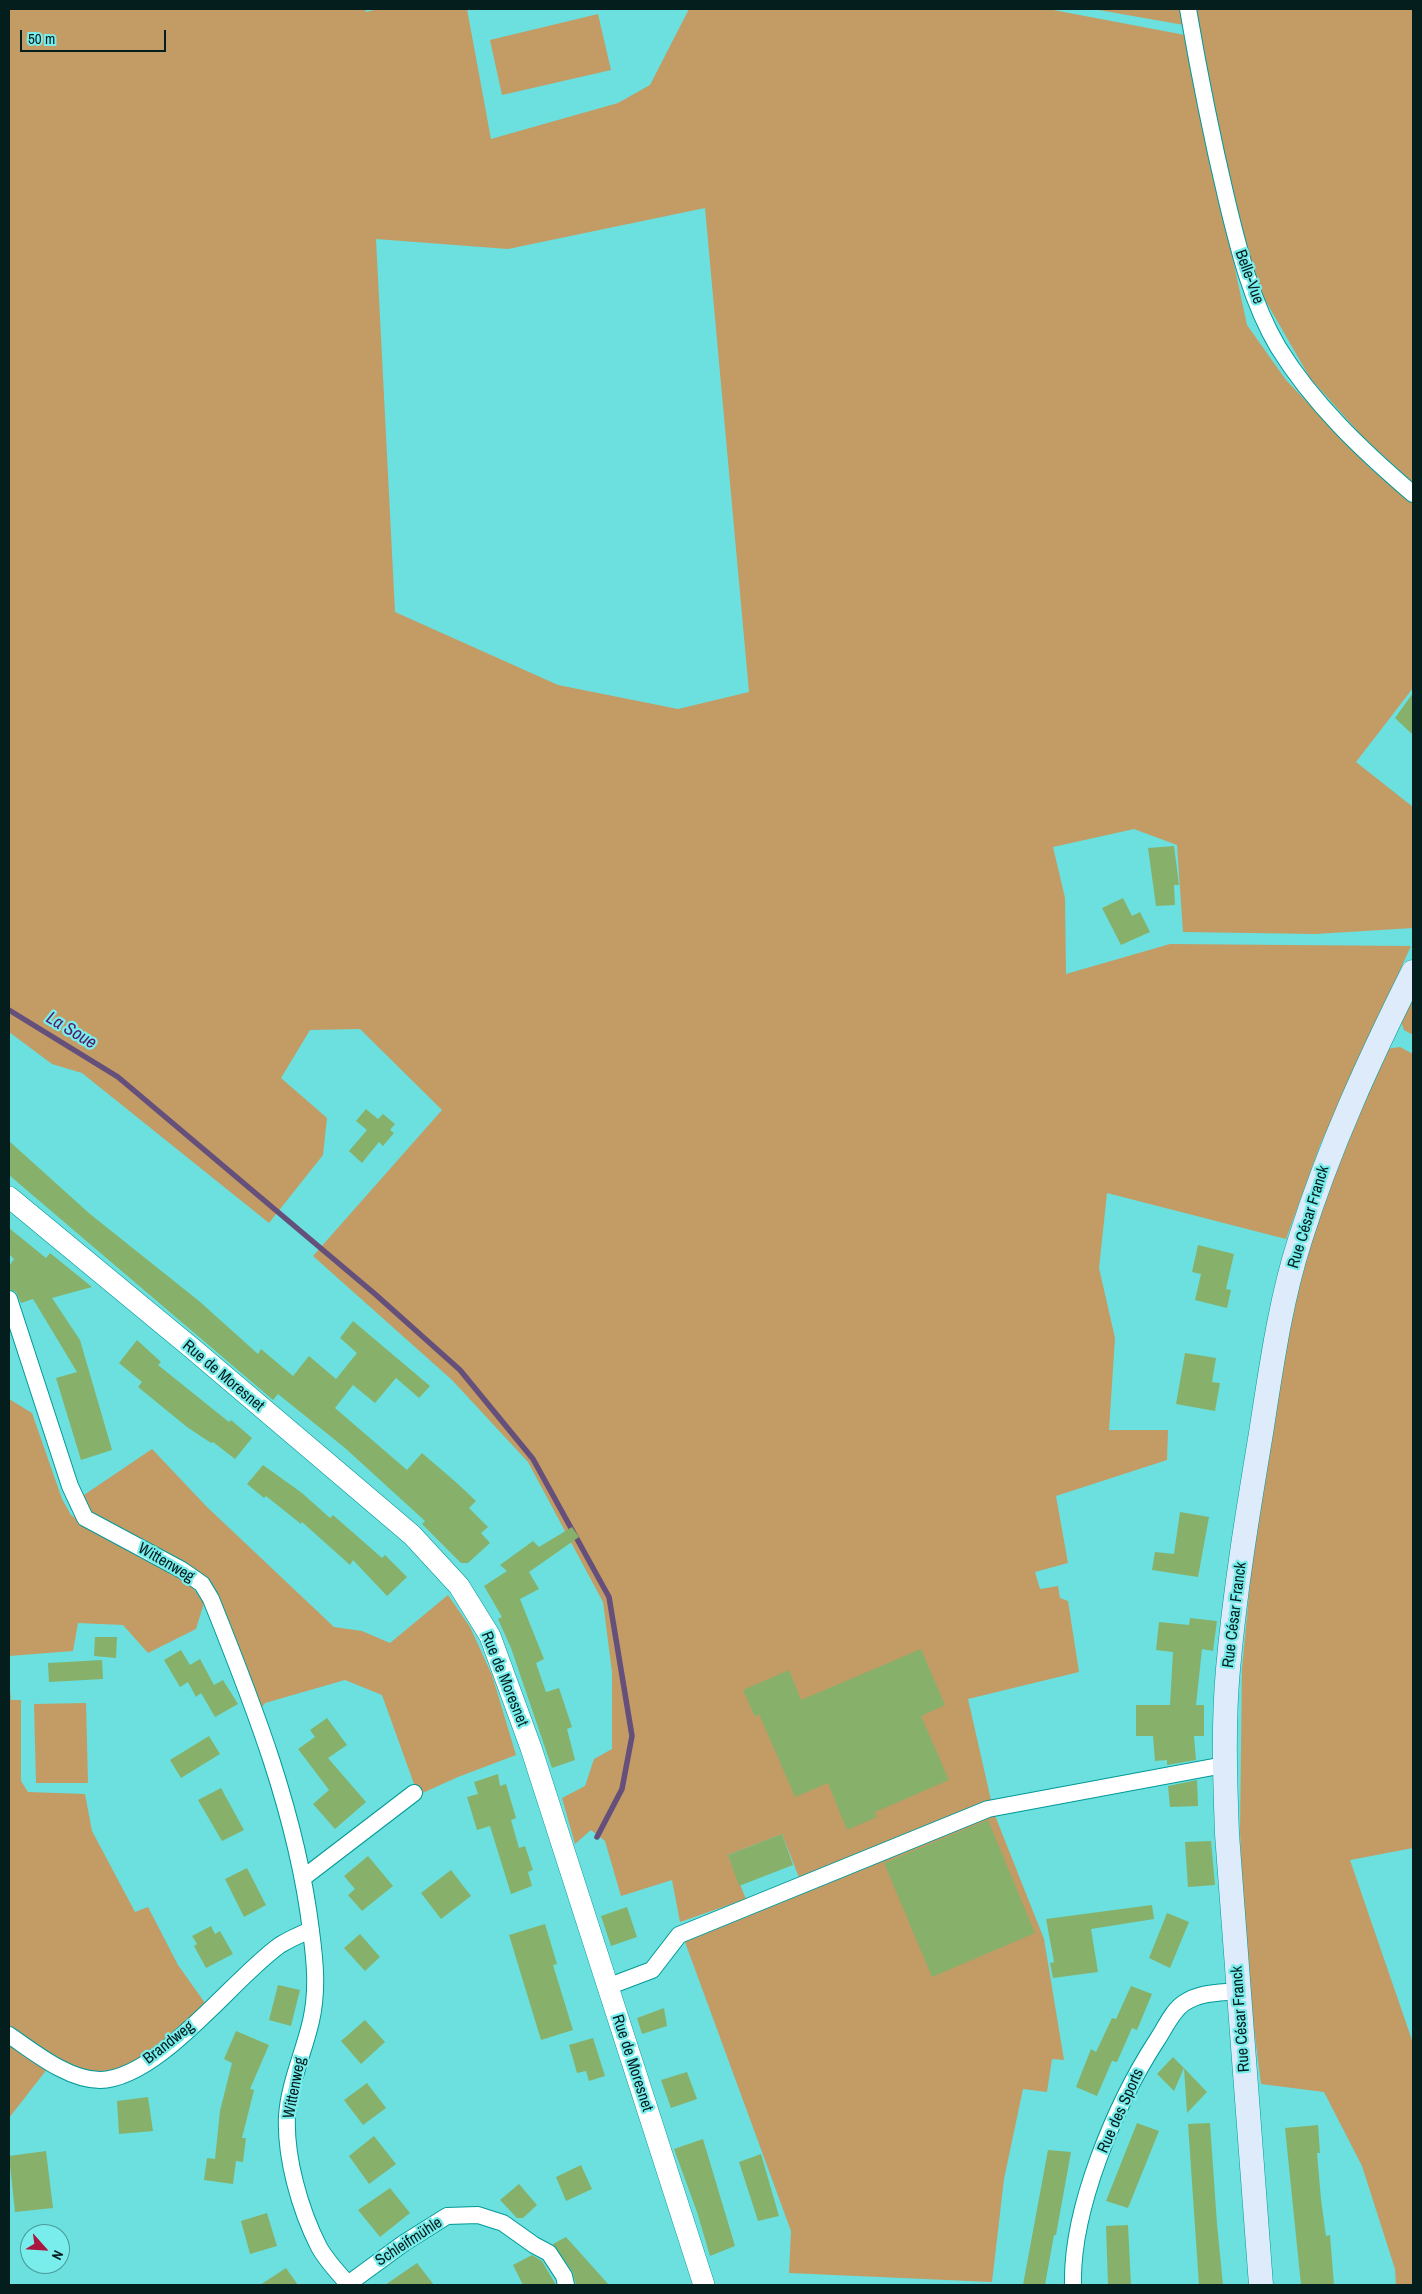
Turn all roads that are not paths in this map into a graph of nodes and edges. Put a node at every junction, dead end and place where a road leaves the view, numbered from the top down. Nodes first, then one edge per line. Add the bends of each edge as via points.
1 (1188, 9) edge
2 (1413, 494) edge
3 (1413, 972) edge
4 (9, 1197) edge
5 (9, 1300) edge
6 (1224, 1765) junction
7 (414, 1793) dead end
8 (303, 1878) junction
9 (311, 1930) junction
10 (607, 1987) junction
11 (1238, 1992) junction
12 (9, 2035) edge
13 (348, 2285) edge
14 (566, 2285) edge
15 (704, 2285) edge
16 (1073, 2285) edge
17 (1261, 2285) edge

1 - 2 street, Belle-Vue via 1211,136 1238,248 1278,347 1328,413
3 - 6 main road, Rue César Franck via 1325,1164 1299,1242 1267,1396 1244,1539 1228,1671
4 - 10 street, Rue de Moresnet via 412,1535 458,1586 498,1653
5 - 8 street, Wittenweg via 70,1486 85,1518 202,1584 269,1748
6 - 10 street via 988,1810 679,1935 652,1970
6 - 11 main road, Rue César Franck
7 - 8 street
8 - 9 street, Wittenweg
9 - 12 street, Brandweg via 281,1944 155,2057 123,2076 99,2080 61,2071
9 - 13 street, Wittenweg via 316,1982 312,2019 287,2115 288,2153 300,2198 319,2248
10 - 15 street, Rue de Moresnet
11 - 16 street, Rue des Sports via 1198,1994 1182,2004 1136,2073 1107,2134 1085,2208 1073,2265
11 - 17 main road, Rue César Franck
13 - 14 street, Schleifmühle via 447,2216 478,2215 503,2223 549,2253

